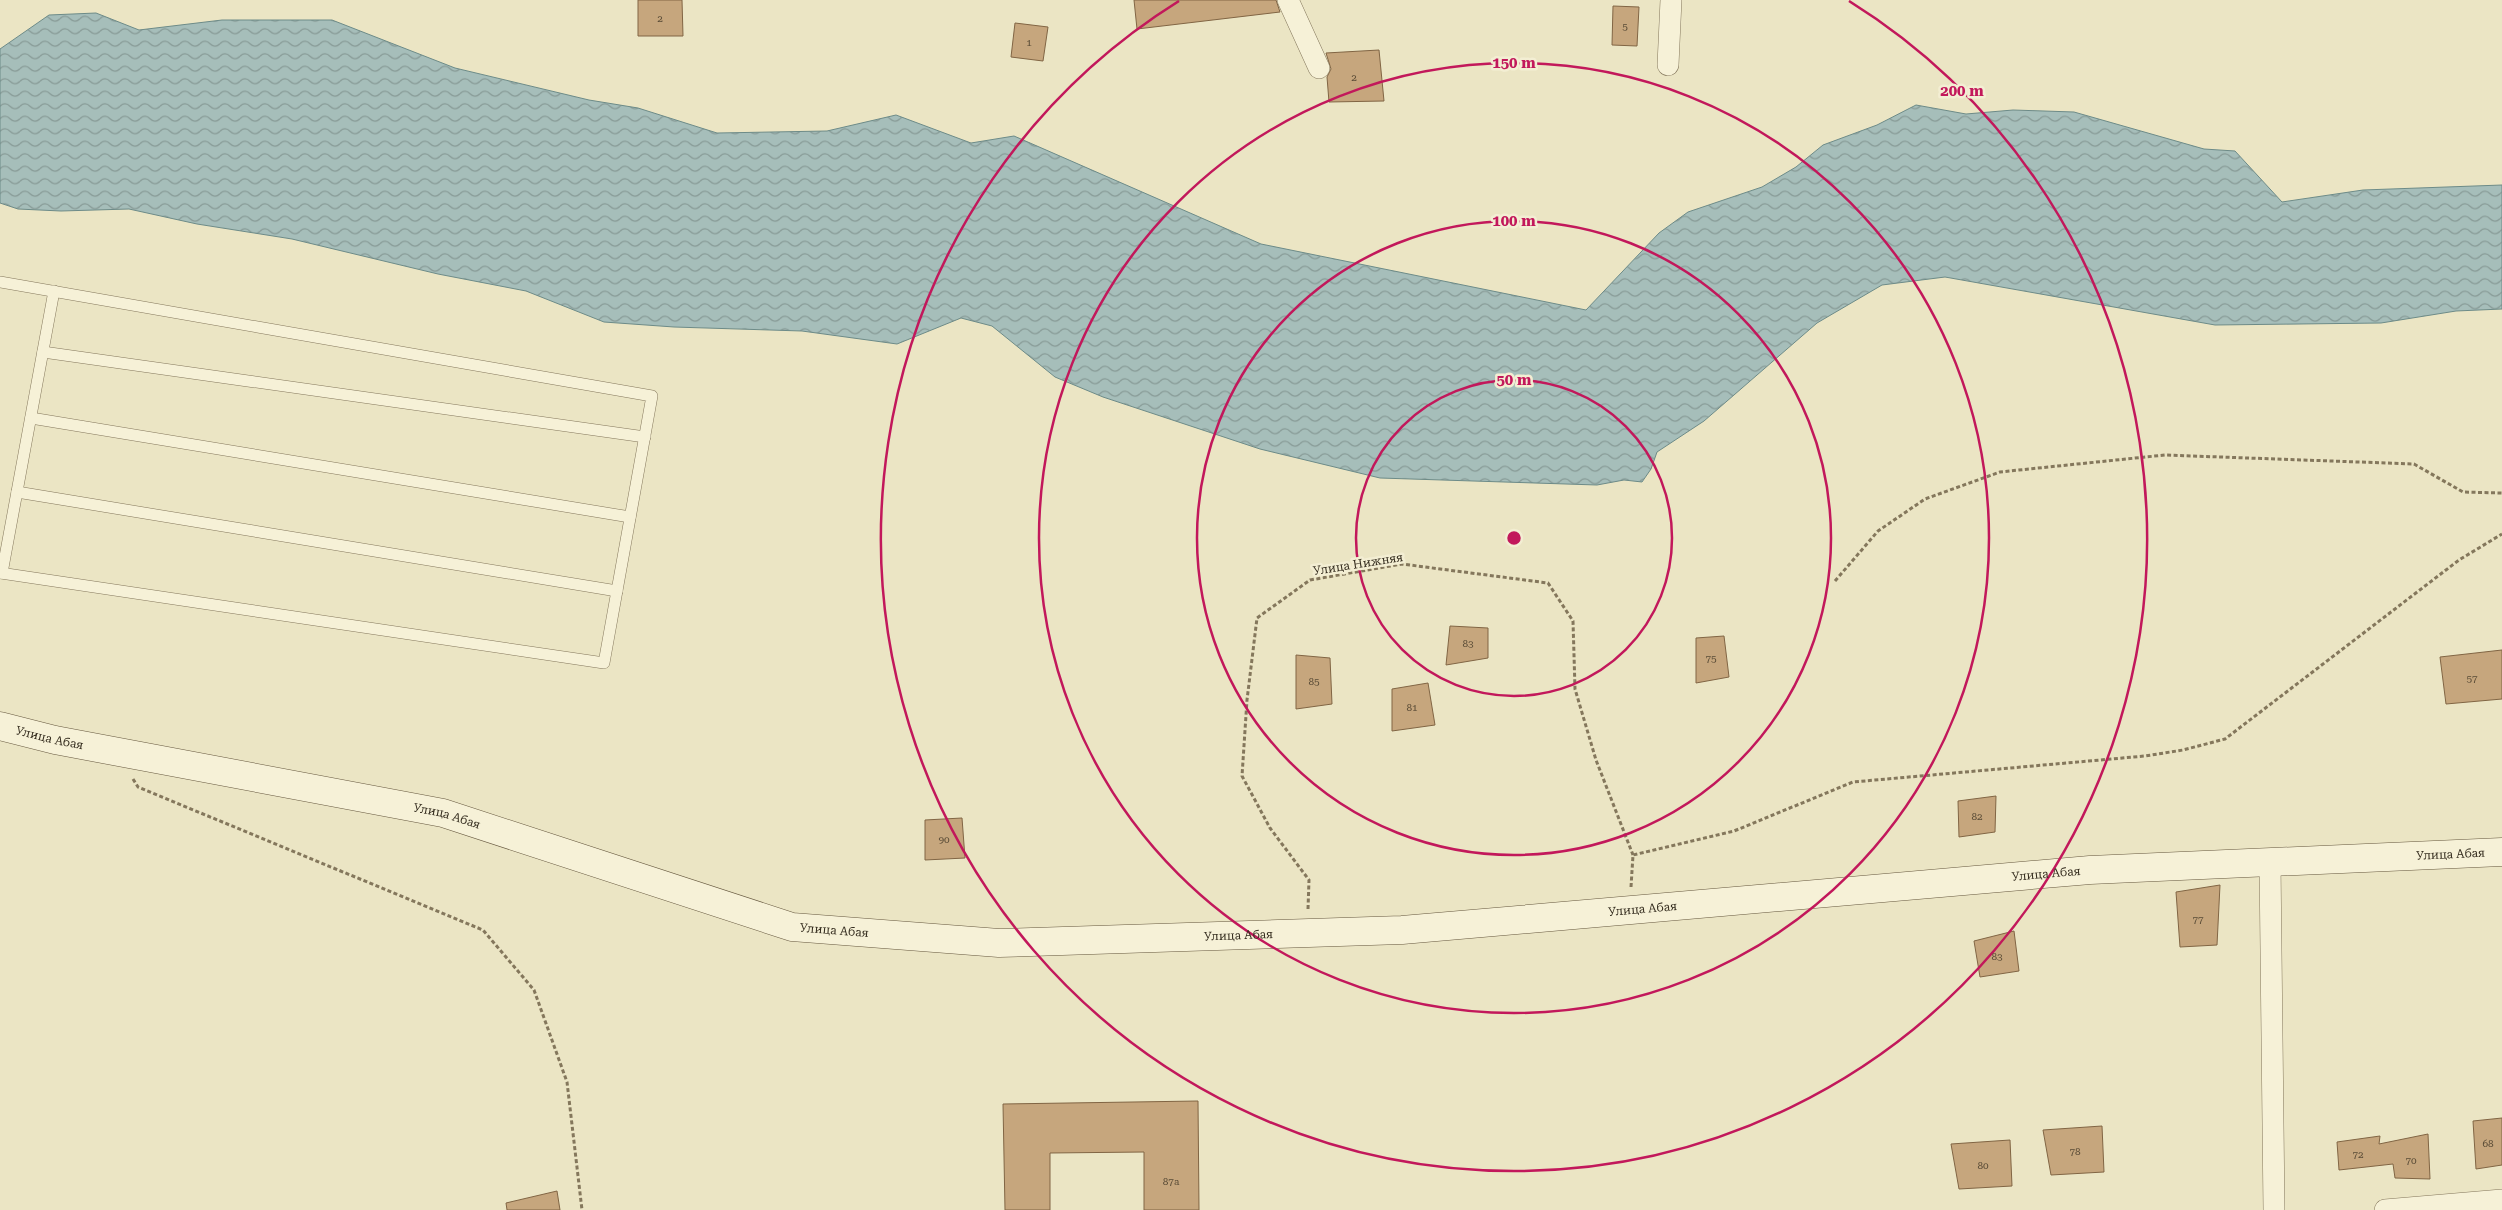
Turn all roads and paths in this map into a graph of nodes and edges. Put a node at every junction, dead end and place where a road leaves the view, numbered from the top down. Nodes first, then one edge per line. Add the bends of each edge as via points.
1 (1288, 0) edge
2 (1671, 0) edge
3 (1668, 65) dead end
4 (1319, 68) dead end
5 (0, 282) edge
6 (54, 291) junction
7 (43, 352) junction
8 (31, 418) junction
9 (645, 437) junction
10 (17, 492) junction
11 (2502, 494) edge
12 (630, 516) junction
13 (2502, 534) edge
14 (1, 573) edge
15 (1835, 581) dead end
16 (617, 590) junction
17 (0, 726) edge
18 (115, 752) junction
19 (2502, 852) edge
20 (1633, 855) junction
21 (2270, 862) junction
22 (1630, 910) junction
23 (1307, 933) junction
24 (2502, 1200) edge
25 (582, 1210) edge
26 (2274, 1210) edge
27 (2385, 1210) edge

1 - 4 street
2 - 3 street
5 - 6 lane
6 - 7 lane
6 - 9 lane via 652,396
7 - 8 lane
7 - 9 lane
8 - 10 lane
8 - 12 lane
9 - 12 lane
10 - 14 lane
10 - 16 lane
11 - 15 path via 2463,492 2414,464 2165,455 2000,472 1925,499 1878,531
12 - 16 lane
13 - 20 path via 2459,560 2225,739 2145,756 1853,782 1734,831
14 - 16 lane via 604,663
17 - 18 street, Улица Абая
18 - 23 street, Улица Абая via 443,813 792,928 999,943
18 - 25 path via 138,787 483,930 534,990 554,1045 567,1082
19 - 21 street, Улица Абая
20 - 22 path
20 - 23 path, Улица Нижняя via 1596,760 1575,689 1573,621 1548,583 1402,564 1310,580 1258,618 1247,700 1242,776 1270,828 1308,880
21 - 22 street, Улица Абая via 2090,870
21 - 26 street
22 - 23 street, Улица Абая via 1402,930
24 - 27 street

